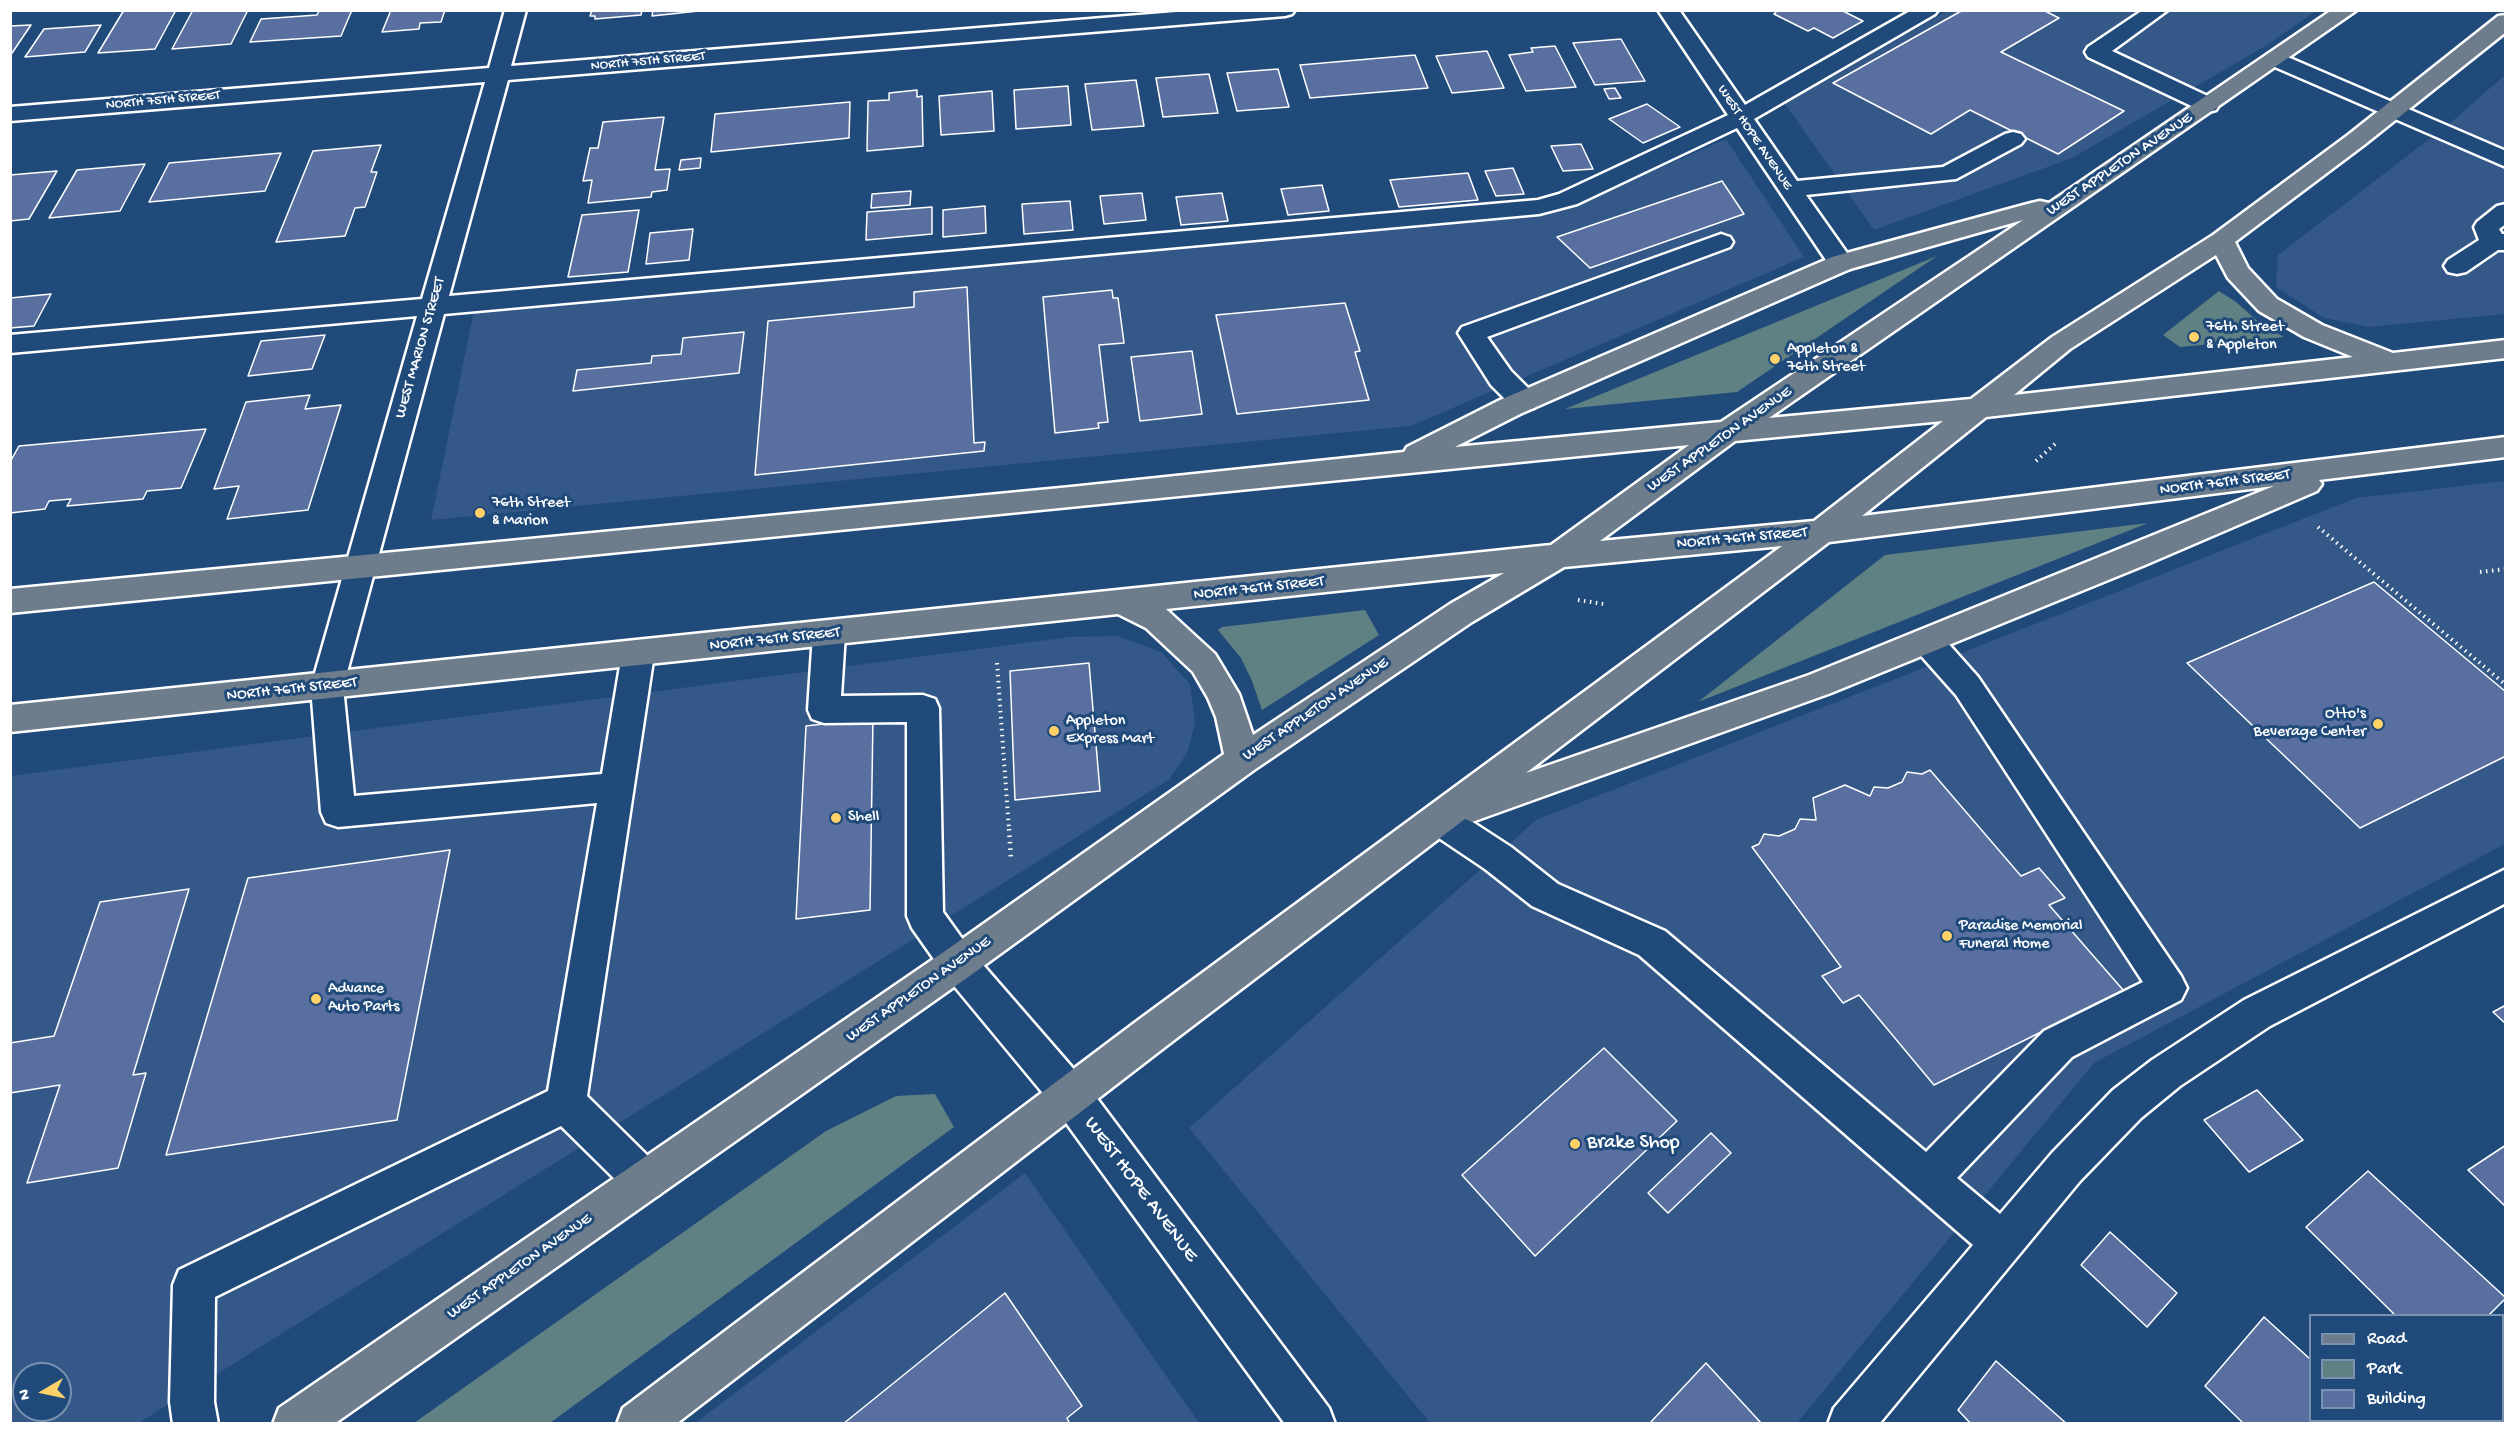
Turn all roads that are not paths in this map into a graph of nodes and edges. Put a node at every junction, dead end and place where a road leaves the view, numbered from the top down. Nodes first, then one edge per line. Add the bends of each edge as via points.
1 (516, 10) edge
2 (1285, 10) edge
3 (1668, 10) edge
4 (1928, 10) edge
5 (2158, 10) edge
6 (2347, 10) edge
7 (2505, 21) edge
8 (2276, 59) junction
9 (498, 75) junction
10 (2208, 105) junction
11 (2393, 111) junction
12 (10, 114) edge
13 (1739, 118) junction
14 (2013, 139) dead end
15 (2505, 160) edge
16 (1789, 189) junction
17 (2068, 200) junction
18 (2505, 211) edge
19 (2222, 240) junction
20 (1721, 242) dead end
21 (2499, 242) edge
22 (1841, 263) junction
23 (2457, 266) dead end
24 (432, 306) junction
25 (10, 344) edge
26 (2505, 349) edge
27 (2390, 362) junction
28 (1524, 400) junction
29 (1979, 408) junction
30 (1727, 432) junction
31 (2505, 447) edge
32 (1402, 462) junction
33 (2345, 468) junction
34 (1818, 532) junction
35 (1558, 556) junction
36 (359, 567) junction
37 (10, 601) edge
38 (1123, 603) junction
39 (829, 634) junction
40 (1927, 640) junction
41 (638, 654) junction
42 (327, 687) junction
43 (10, 719) edge
44 (1242, 760) junction
45 (617, 787) junction
46 (1439, 819) junction
47 (2505, 885) edge
48 (958, 963) junction
49 (1070, 1095) junction
50 (566, 1103) junction
51 (1928, 1179) junction
52 (645, 1181) junction
53 (2002, 1243) junction
54 (196, 1424) edge
55 (295, 1424) edge
56 (639, 1424) edge
57 (1313, 1424) edge
58 (1850, 1424) edge

1 - 9 street, WEST MARION STREET
2 - 9 street, NORTH 75TH STREET
3 - 13 street, WEST HOPE AVENUE
4 - 13 street
5 - 10 street via 2096,52
6 - 8 main road, WEST APPLETON AVENUE
7 - 11 main road
8 - 10 main road, WEST APPLETON AVENUE
8 - 11 street
9 - 12 street, NORTH 75TH STREET
9 - 24 street, WEST MARION STREET
10 - 17 main road, WEST APPLETON AVENUE
11 - 15 street
11 - 19 main road
13 - 16 street, WEST HOPE AVENUE
13 - 24 street via 1568,199 1539,207
14 - 16 street via 1948,174
16 - 22 street, WEST HOPE AVENUE
17 - 22 main road
17 - 30 main road, WEST APPLETON AVENUE
18 - 21 street via 2486,227
19 - 27 main road via 2236,272 2268,305 2313,331
19 - 29 main road via 2061,343
20 - 28 street via 1471,333 1501,378
21 - 23 street
22 - 28 main road
24 - 25 street
24 - 36 street, WEST MARION STREET
26 - 27 main road
27 - 29 main road
28 - 32 main road
29 - 30 main road
29 - 34 main road
30 - 32 main road
30 - 35 main road, WEST APPLETON AVENUE
31 - 33 main road, NORTH 76TH STREET
32 - 36 main road
33 - 34 main road, NORTH 76TH STREET
33 - 40 main road
34 - 35 main road, NORTH 76TH STREET
34 - 46 main road via 1760,580
35 - 38 main road, NORTH 76TH STREET
35 - 44 main road, WEST APPLETON AVENUE via 1461,613
36 - 37 main road
36 - 42 street, WEST MARION STREET
38 - 39 main road, NORTH 76TH STREET
38 - 44 main road via 1157,619 1204,663 1223,694
39 - 41 main road, NORTH 76TH STREET
39 - 48 street, WEST HOPE AVENUE via 824,710 923,708 925,916
40 - 46 main road via 1820,684
40 - 51 street via 1967,686 2168,988 2058,1044
41 - 42 main road, NORTH 76TH STREET
41 - 45 street
42 - 43 main road, NORTH 76TH STREET
42 - 45 street, WEST MARION STREET via 338,812
44 - 48 main road, WEST APPLETON AVENUE
45 - 50 street
46 - 49 main road
46 - 51 street via 1545,895 1652,943
47 - 53 street via 2257,1013 2166,1073 2127,1104 2066,1167
48 - 49 street, WEST HOPE AVENUE
48 - 52 main road, WEST APPLETON AVENUE
49 - 56 main road
49 - 57 street, WEST HOPE AVENUE
50 - 52 street
50 - 54 street via 194,1285 192,1402
51 - 53 street
52 - 55 main road, WEST APPLETON AVENUE
53 - 58 street

